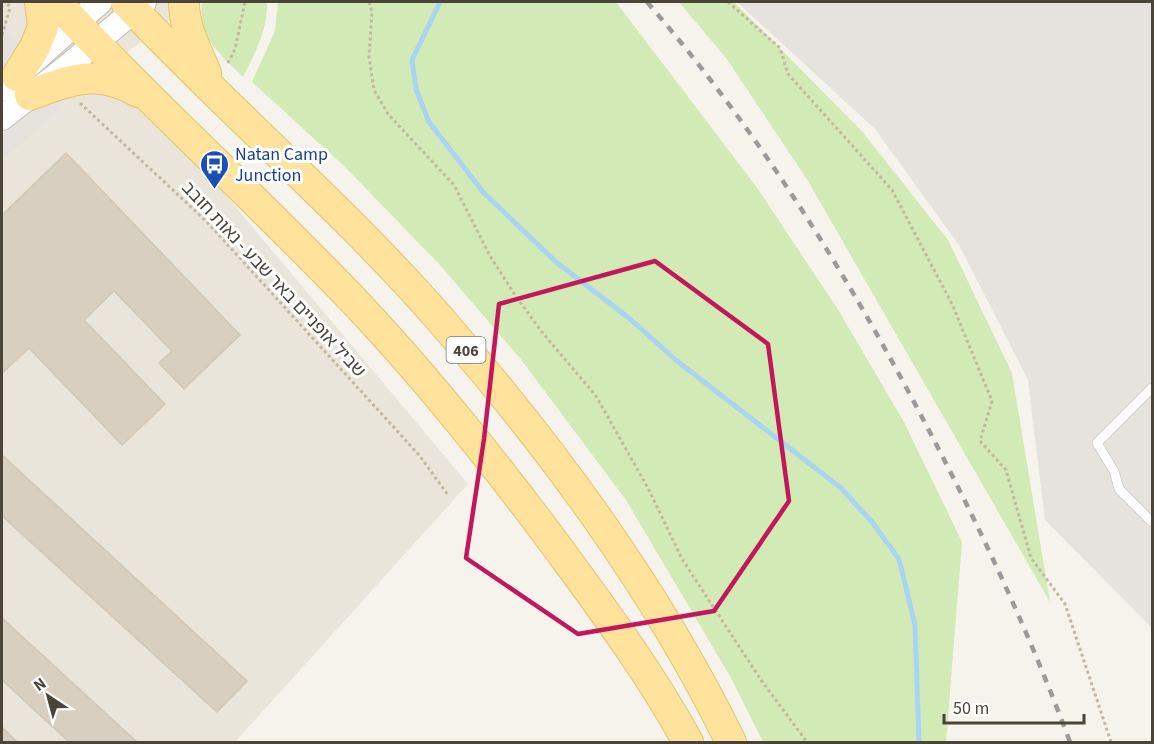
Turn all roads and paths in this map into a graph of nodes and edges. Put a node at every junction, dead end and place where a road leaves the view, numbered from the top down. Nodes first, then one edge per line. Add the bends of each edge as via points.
1 (7, 2) edge
2 (40, 2) edge
3 (100, 2) edge
4 (184, 2) edge
5 (245, 2) edge
6 (369, 2) edge
7 (728, 2) edge
8 (135, 4) edge
9 (76, 23) edge
10 (2, 35) edge
11 (16, 87) edge
12 (215, 92) junction
13 (76, 99) dead end
14 (154, 102) junction
15 (2, 118) edge
16 (1152, 388) edge
17 (448, 495) dead end
18 (1152, 522) edge
19 (688, 742) edge
20 (731, 742) edge
21 (807, 742) edge
22 (1111, 742) edge

1 - 10 path via 10,8
2 - 11 main road via 43,27
3 - 9 street
4 - 12 main road via 189,35
5 - 12 path via 235,49
6 - 21 path via 369,57 374,90 388,114 454,185 514,295 596,396 649,490 682,560
7 - 22 path via 780,48 788,74 892,190 952,304 992,401 980,441 1006,470 1031,558 1065,604
8 - 9 street
8 - 12 main road, 406
9 - 11 street
9 - 14 main road
11 - 14 main road via 95,78 123,83
11 - 15 street
12 - 20 main road, 406 via 439,317 545,448 657,606
13 - 17 path, שביל אופניים באר שבע - נאות חובב via 207,222 419,455
14 - 19 main road via 318,264 408,360 506,479 589,591 646,672
16 - 18 lane via 1097,443 1114,471 1119,489

